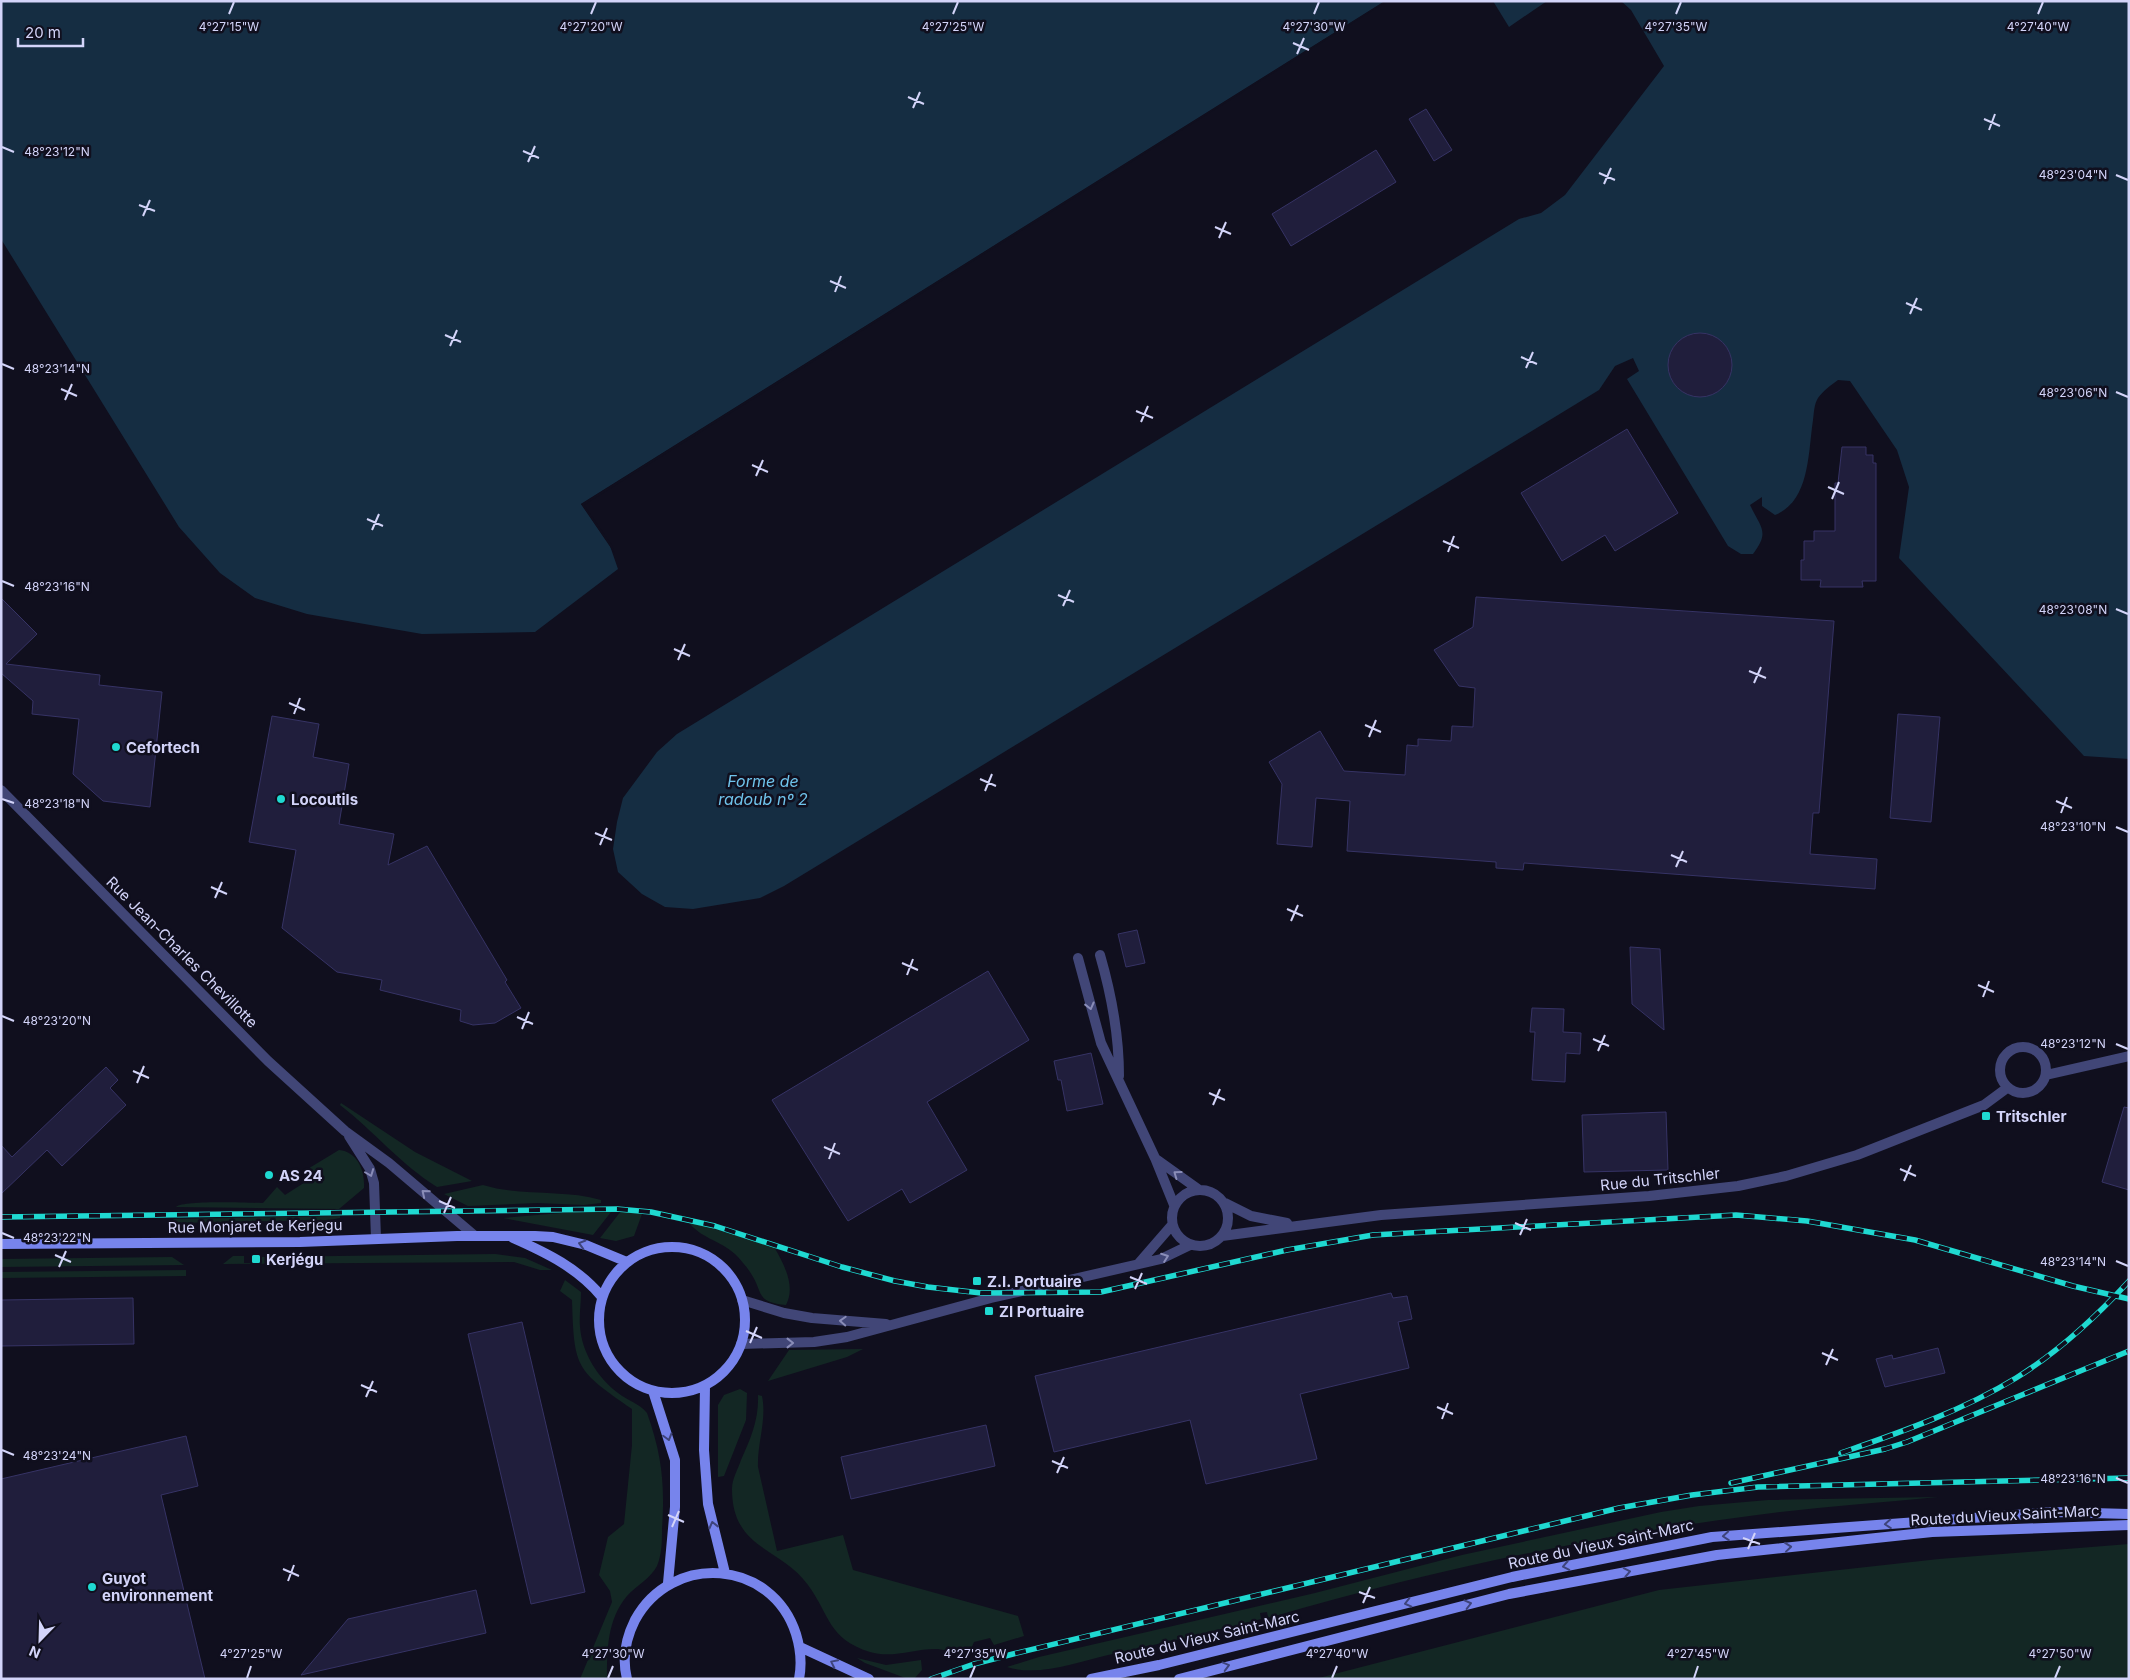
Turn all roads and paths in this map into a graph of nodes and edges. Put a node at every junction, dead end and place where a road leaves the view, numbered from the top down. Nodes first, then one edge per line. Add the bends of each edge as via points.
1 (1, 790) edge
2 (1100, 955) dead end
3 (1078, 958) dead end
4 (2129, 1056) edge
5 (2046, 1074) junction
6 (1119, 1079) junction
7 (2007, 1088) junction
8 (345, 1131) junction
9 (1155, 1158) junction
10 (1198, 1189) junction
11 (1225, 1203) junction
12 (1174, 1205) junction
13 (1298, 1224) junction
14 (1172, 1225) junction
15 (475, 1236) junction
16 (1222, 1236) junction
17 (510, 1237) junction
18 (376, 1238) junction
19 (1, 1244) edge
20 (1190, 1245) junction
21 (627, 1262) junction
22 (1138, 1264) junction
23 (602, 1297) junction
24 (742, 1300) junction
25 (892, 1324) junction
26 (741, 1344) junction
27 (705, 1386) junction
28 (654, 1391) junction
29 (2129, 1514) edge
30 (2129, 1525) edge
31 (725, 1572) junction
32 (668, 1583) junction
33 (800, 1647) junction
34 (627, 1679) edge
35 (798, 1679) edge
36 (870, 1679) edge
37 (1091, 1679) edge
38 (1179, 1679) edge

1 - 8 street, Rue Jean-Charles Chevillotte via 268,1062
2 - 6 street via 1115,1026
3 -> 6 street via 1096,1030
4 - 5 street
5 - 7 street via 2043,1082 2030,1092 2022,1094
5 - 7 street via 2046,1066 2038,1052 2031,1048 2015,1048 2002,1058 1999,1066 2002,1082
6 - 9 street
7 - 13 street, Rue du Tritschler via 1984,1105 1858,1154 1786,1176 1738,1186
15 -> 8 street, Rue Jean-Charles Chevillotte
8 -> 18 street, Rue Jean-Charles Chevillotte via 370,1169
10 -> 9 street
9 - 12 street
10 - 11 street via 1213,1193
10 - 12 street via 1188,1192
11 - 13 street, Rue du Tritschler via 1251,1216
11 - 16 street via 1229,1217
12 - 14 street
13 - 16 street, Rue du Tritschler
14 - 20 street via 1179,1237
14 - 22 street
15 - 17 main road, Rue Monjaret de Kerjegu
15 - 18 main road, Rue Monjaret de Kerjegu
16 - 20 street via 1211,1244
21 -> 17 main road, Rue Monjaret de Kerjegu via 586,1245 553,1237
17 - 23 main road, Rue Monjaret de Kerjegu via 557,1258 580,1274
18 - 19 main road, Rue Monjaret de Kerjegu via 300,1242
22 -> 20 street via 1161,1259
21 - 23 main road via 612,1277
21 - 24 main road via 645,1252 685,1248 720,1266
22 - 25 street
23 - 28 main road via 598,1317 607,1355 619,1372 635,1384
25 -> 24 street via 812,1318
24 - 26 main road via 744,1329
26 -> 25 street via 814,1342 847,1337
26 - 27 main road via 728,1368
27 - 28 main road via 671,1394
31 -> 27 main road via 708,1504 704,1450
28 -> 32 main road via 675,1460 675,1507
29 -> 37 main road, Route du Vieux Saint-Marc via 2054,1512 1712,1537 1512,1577
38 -> 30 main road, Route du Vieux Saint-Marc via 1509,1594 1717,1555 1932,1532
31 - 32 main road via 696,1573
31 - 33 main road via 752,1581 775,1598 791,1620
32 - 34 main road via 643,1605 628,1634 624,1666
33 - 35 main road
36 -> 33 main road

